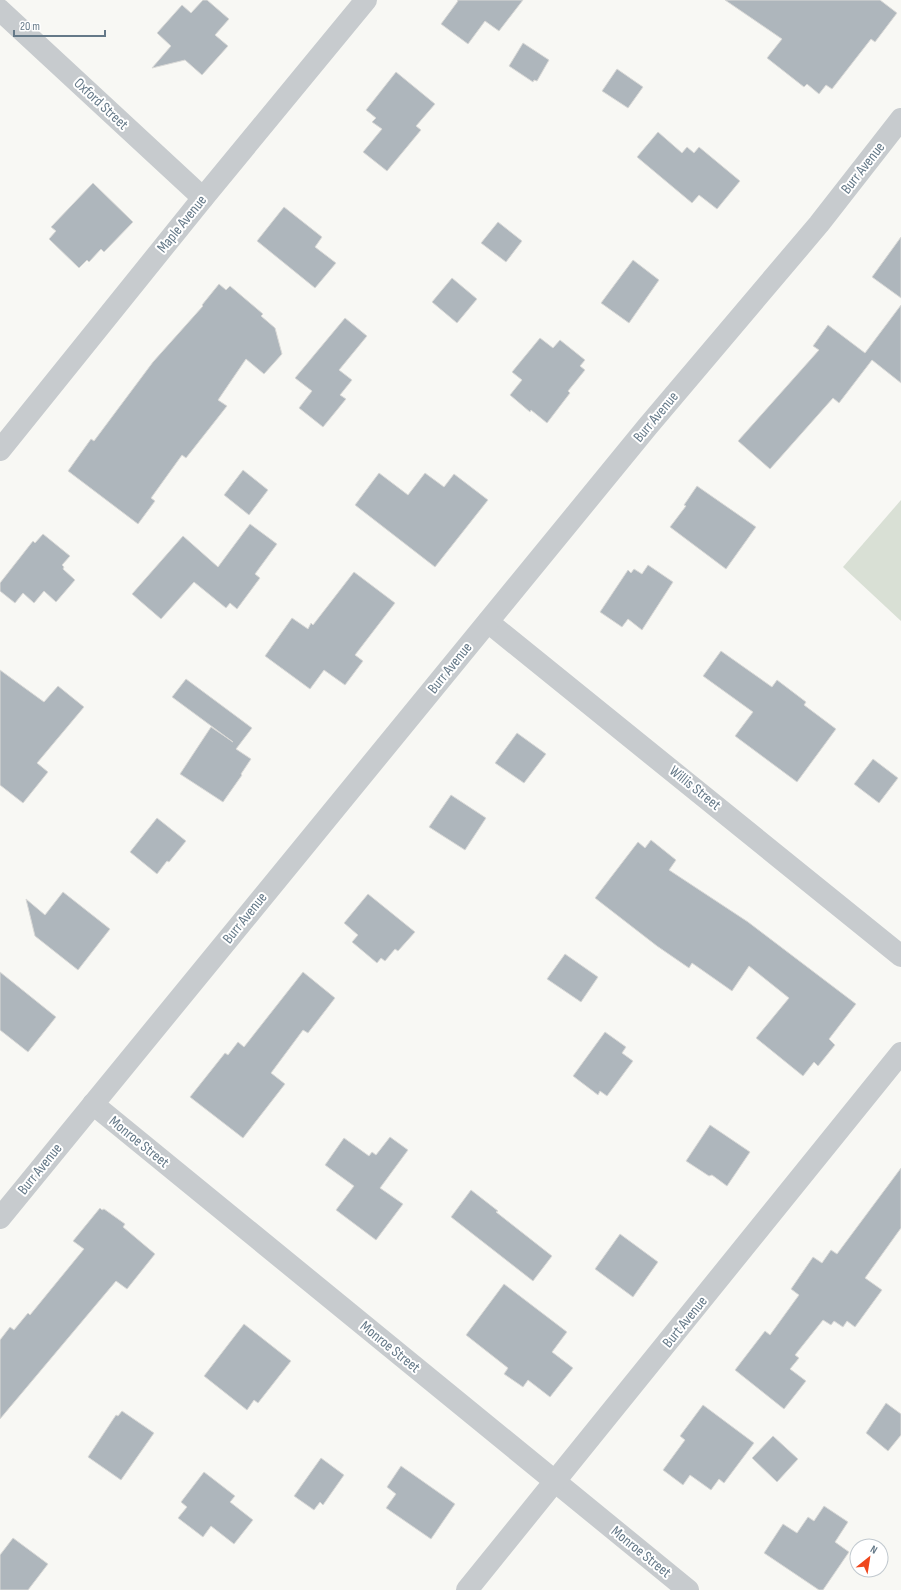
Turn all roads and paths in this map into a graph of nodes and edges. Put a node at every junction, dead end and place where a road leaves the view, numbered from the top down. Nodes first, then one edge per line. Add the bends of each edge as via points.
1 (366, 0) edge
2 (0, 10) edge
3 (901, 119) edge
4 (203, 198) junction
5 (0, 450) edge
6 (488, 622) junction
7 (901, 956) edge
8 (901, 1053) edge
9 (93, 1104) junction
10 (0, 1218) edge
11 (556, 1482) junction
12 (468, 1590) edge
13 (688, 1590) edge

1 - 4 street, Maple Avenue
2 - 4 street, Oxford Street
3 - 6 street, Burr Avenue via 819,224 648,426
4 - 5 street, Maple Avenue
6 - 7 street, Willis Street
6 - 9 street, Burr Avenue
8 - 11 street, Burt Avenue
9 - 10 street, Burr Avenue
9 - 11 street, Monroe Street
11 - 12 street, Burt Avenue
11 - 13 street, Monroe Street

